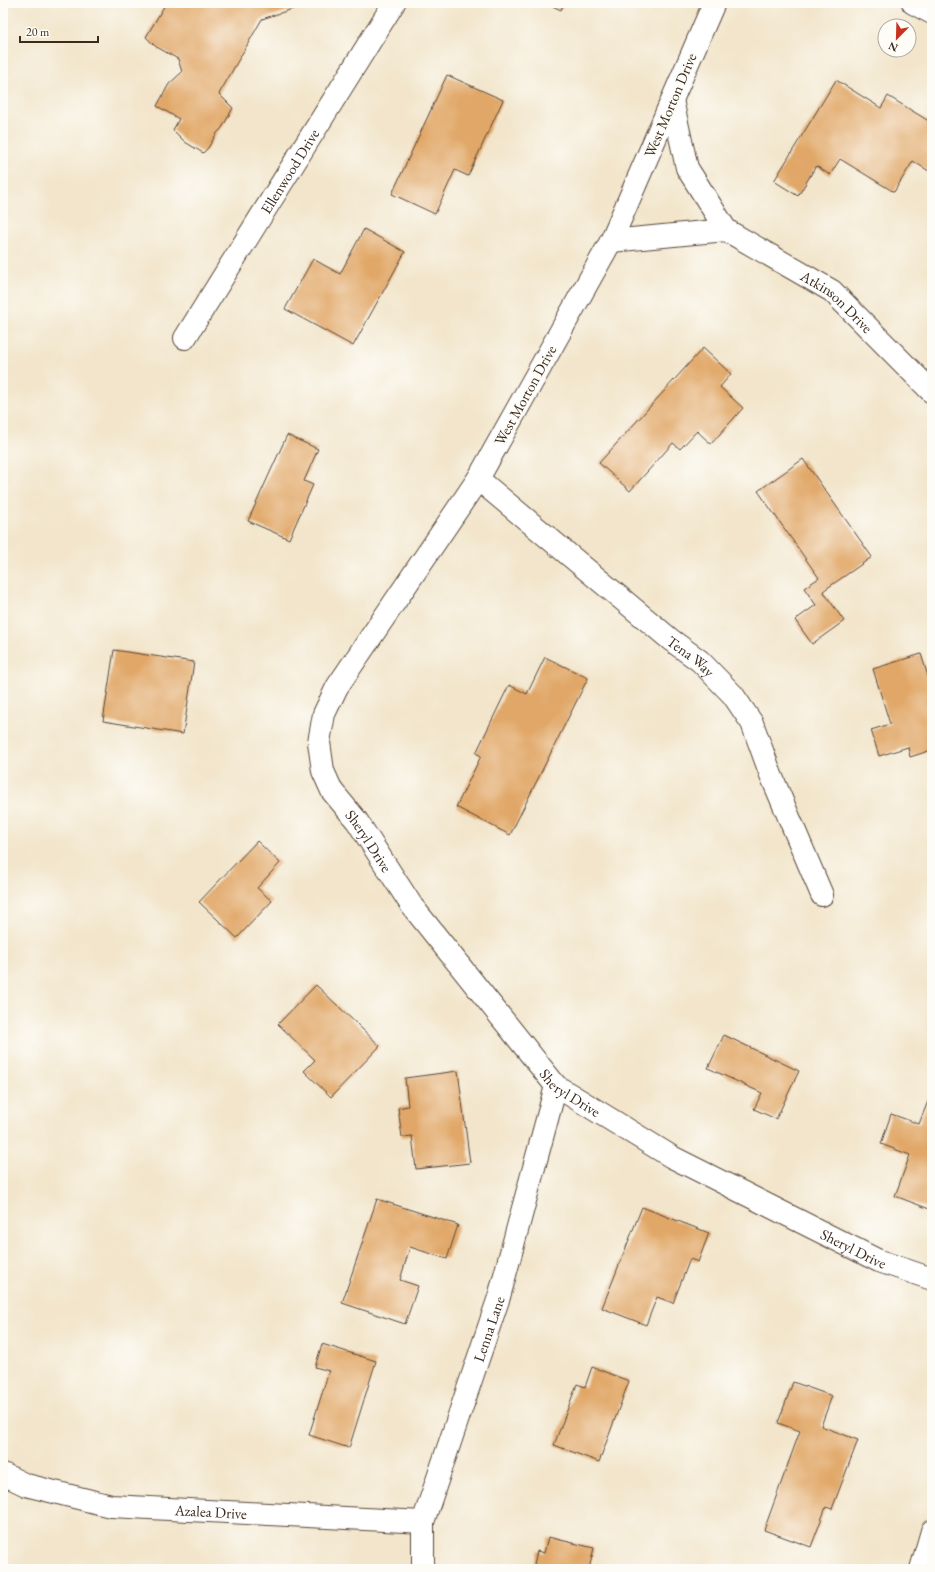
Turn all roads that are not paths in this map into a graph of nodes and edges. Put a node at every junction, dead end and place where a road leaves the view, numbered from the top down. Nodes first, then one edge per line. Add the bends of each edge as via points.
1 (394, 3) edge
2 (714, 3) edge
3 (913, 3) edge
4 (932, 14) edge
5 (672, 100) junction
6 (726, 230) junction
7 (611, 241) junction
8 (185, 338) dead end
9 (932, 392) edge
10 (478, 479) junction
11 (323, 771) joint
12 (822, 895) dead end
13 (556, 1086) junction
14 (932, 1279) edge
15 (3, 1474) edge
16 (424, 1522) junction
17 (932, 1531) edge
18 (423, 1569) edge
19 (921, 1569) edge

1 - 8 street, Ellenwood Drive
2 - 5 street, West Morton Drive
3 - 4 street
5 - 6 street, Atkinson Drive via 687,168
5 - 7 street, West Morton Drive
6 - 7 street
6 - 9 street, Atkinson Drive via 832,291
7 - 10 street, West Morton Drive
10 - 11 street, West Morton Drive via 337,687 324,714 319,742
10 - 12 street, Tena Way via 671,640 700,661 733,695 752,723 771,775
11 - 13 street, Sheryl Drive via 332,791 358,821 412,906
13 - 14 street, Sheryl Drive via 679,1160 879,1261
13 - 16 street, Lenna Lane via 499,1297
15 - 16 street, Azalea Drive via 26,1484 111,1506
16 - 18 street, Lenna Lane
17 - 19 street

